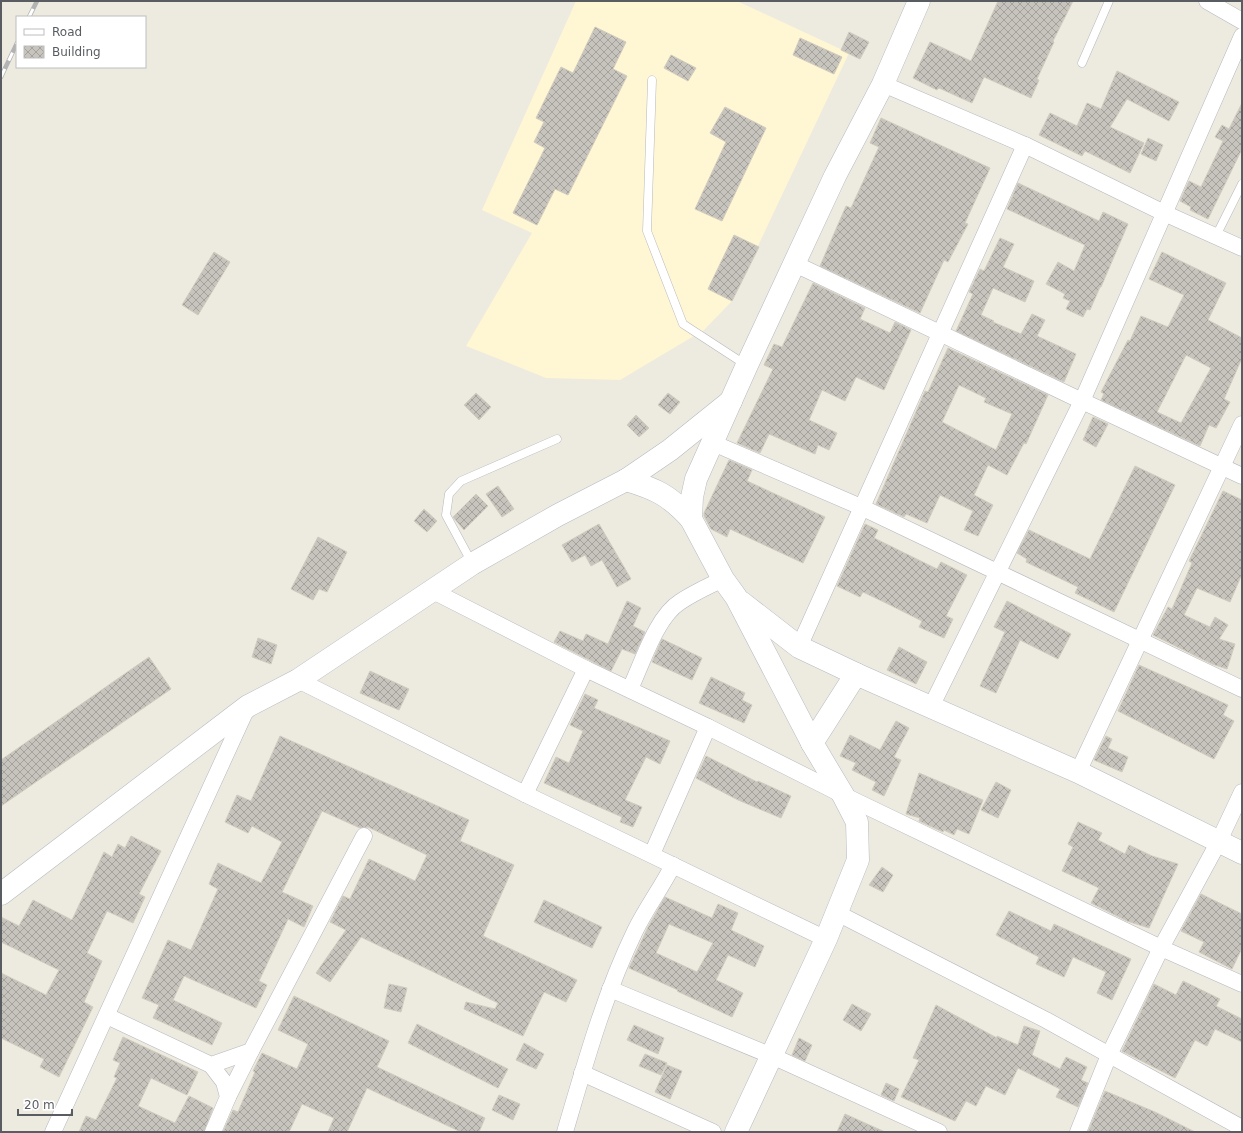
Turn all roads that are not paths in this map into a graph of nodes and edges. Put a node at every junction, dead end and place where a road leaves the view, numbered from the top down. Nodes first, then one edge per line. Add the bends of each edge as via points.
1 (919, 1) edge
2 (1109, 1) edge
3 (1207, 1) edge
4 (1242, 21) edge
5 (1242, 36) edge
6 (1082, 63) dead end
7 (652, 80) dead end
8 (883, 84) junction
9 (1025, 145) junction
10 (1242, 184) edge
11 (1164, 213) junction
12 (1216, 236) junction
13 (1242, 248) edge
14 (795, 264) junction
15 (939, 332) junction
16 (747, 365) junction
17 (731, 401) junction
18 (1082, 402) junction
19 (1242, 424) edge
20 (557, 439) dead end
21 (713, 443) junction
22 (1222, 467) junction
23 (1242, 476) edge
24 (626, 480) junction
25 (861, 507) junction
26 (691, 519) junction
27 (472, 564) junction
28 (997, 573) junction
29 (723, 579) junction
30 (433, 591) junction
31 (736, 597) junction
32 (1140, 642) junction
33 (799, 647) junction
34 (586, 669) junction
35 (856, 674) junction
36 (298, 680) junction
37 (630, 689) junction
38 (1242, 689) edge
39 (248, 706) junction
40 (931, 707) junction
41 (708, 727) junction
42 (812, 743) junction
43 (1078, 772) junction
44 (1242, 792) edge
45 (524, 794) junction
46 (844, 795) junction
47 (364, 836) dead end
48 (1218, 843) junction
49 (1242, 853) edge
50 (652, 854) junction
51 (673, 865) junction
52 (1, 894) edge
53 (837, 913) junction
54 (826, 939) junction
55 (1161, 948) junction
56 (1242, 984) edge
57 (610, 989) junction
58 (107, 1016) junction
59 (251, 1050) junction
60 (1109, 1055) junction
61 (772, 1056) junction
62 (211, 1065) junction
63 (582, 1073) junction
64 (228, 1097) junction
65 (1242, 1128) edge
66 (53, 1132) edge
67 (213, 1132) edge
68 (565, 1132) edge
69 (712, 1132) edge
70 (736, 1132) edge
71 (938, 1132) edge
72 (1078, 1132) edge

1 - 8 main road
2 - 6 lane
3 - 4 street
5 - 11 street
7 - 16 lane via 647,231 683,324
8 - 9 street
8 - 14 main road via 835,176
9 - 11 street
9 - 15 street
10 - 12 lane
11 - 12 street
11 - 18 street
12 - 13 street
14 - 15 street
14 - 16 main road
15 - 18 street
15 - 25 street
16 - 17 main road
17 - 21 main road
17 - 24 main road via 670,450
18 - 22 street
18 - 28 street
19 - 22 street
20 - 27 lane via 461,481 449,494 446,515
21 - 25 street
21 - 26 main road via 696,479
22 - 23 street
22 - 32 street
24 - 26 main road via 654,488 676,503
24 - 27 main road
25 - 28 street
25 - 33 street
26 - 29 main road
27 - 30 main road
28 - 32 street
28 - 40 street
29 - 31 main road
29 - 37 street via 678,602 666,616 654,634
30 - 34 street
30 - 36 main road
31 - 33 main road
31 - 42 main road
32 - 38 street
32 - 43 street
33 - 35 main road
34 - 37 street
34 - 45 street
35 - 40 main road
35 - 42 main road
36 - 39 main road
36 - 45 street
37 - 41 street
39 - 52 main road
39 - 58 street
40 - 43 main road
41 - 46 street
41 - 50 street
42 - 46 main road
43 - 48 main road
44 - 48 street
45 - 50 street
46 - 53 main road via 857,822 858,860
46 - 55 street
47 - 59 street
48 - 49 main road
48 - 55 street
50 - 51 street
51 - 54 street
51 - 57 street via 636,930
53 - 54 main road
53 - 60 street
54 - 61 main road
55 - 56 street
55 - 60 street
57 - 61 street
57 - 63 street
58 - 62 street
58 - 66 street
59 - 62 street
59 - 64 street
60 - 65 street
60 - 72 street
61 - 70 main road
61 - 71 street
62 - 64 street via 224,1082
63 - 68 street
63 - 69 street
64 - 67 street

